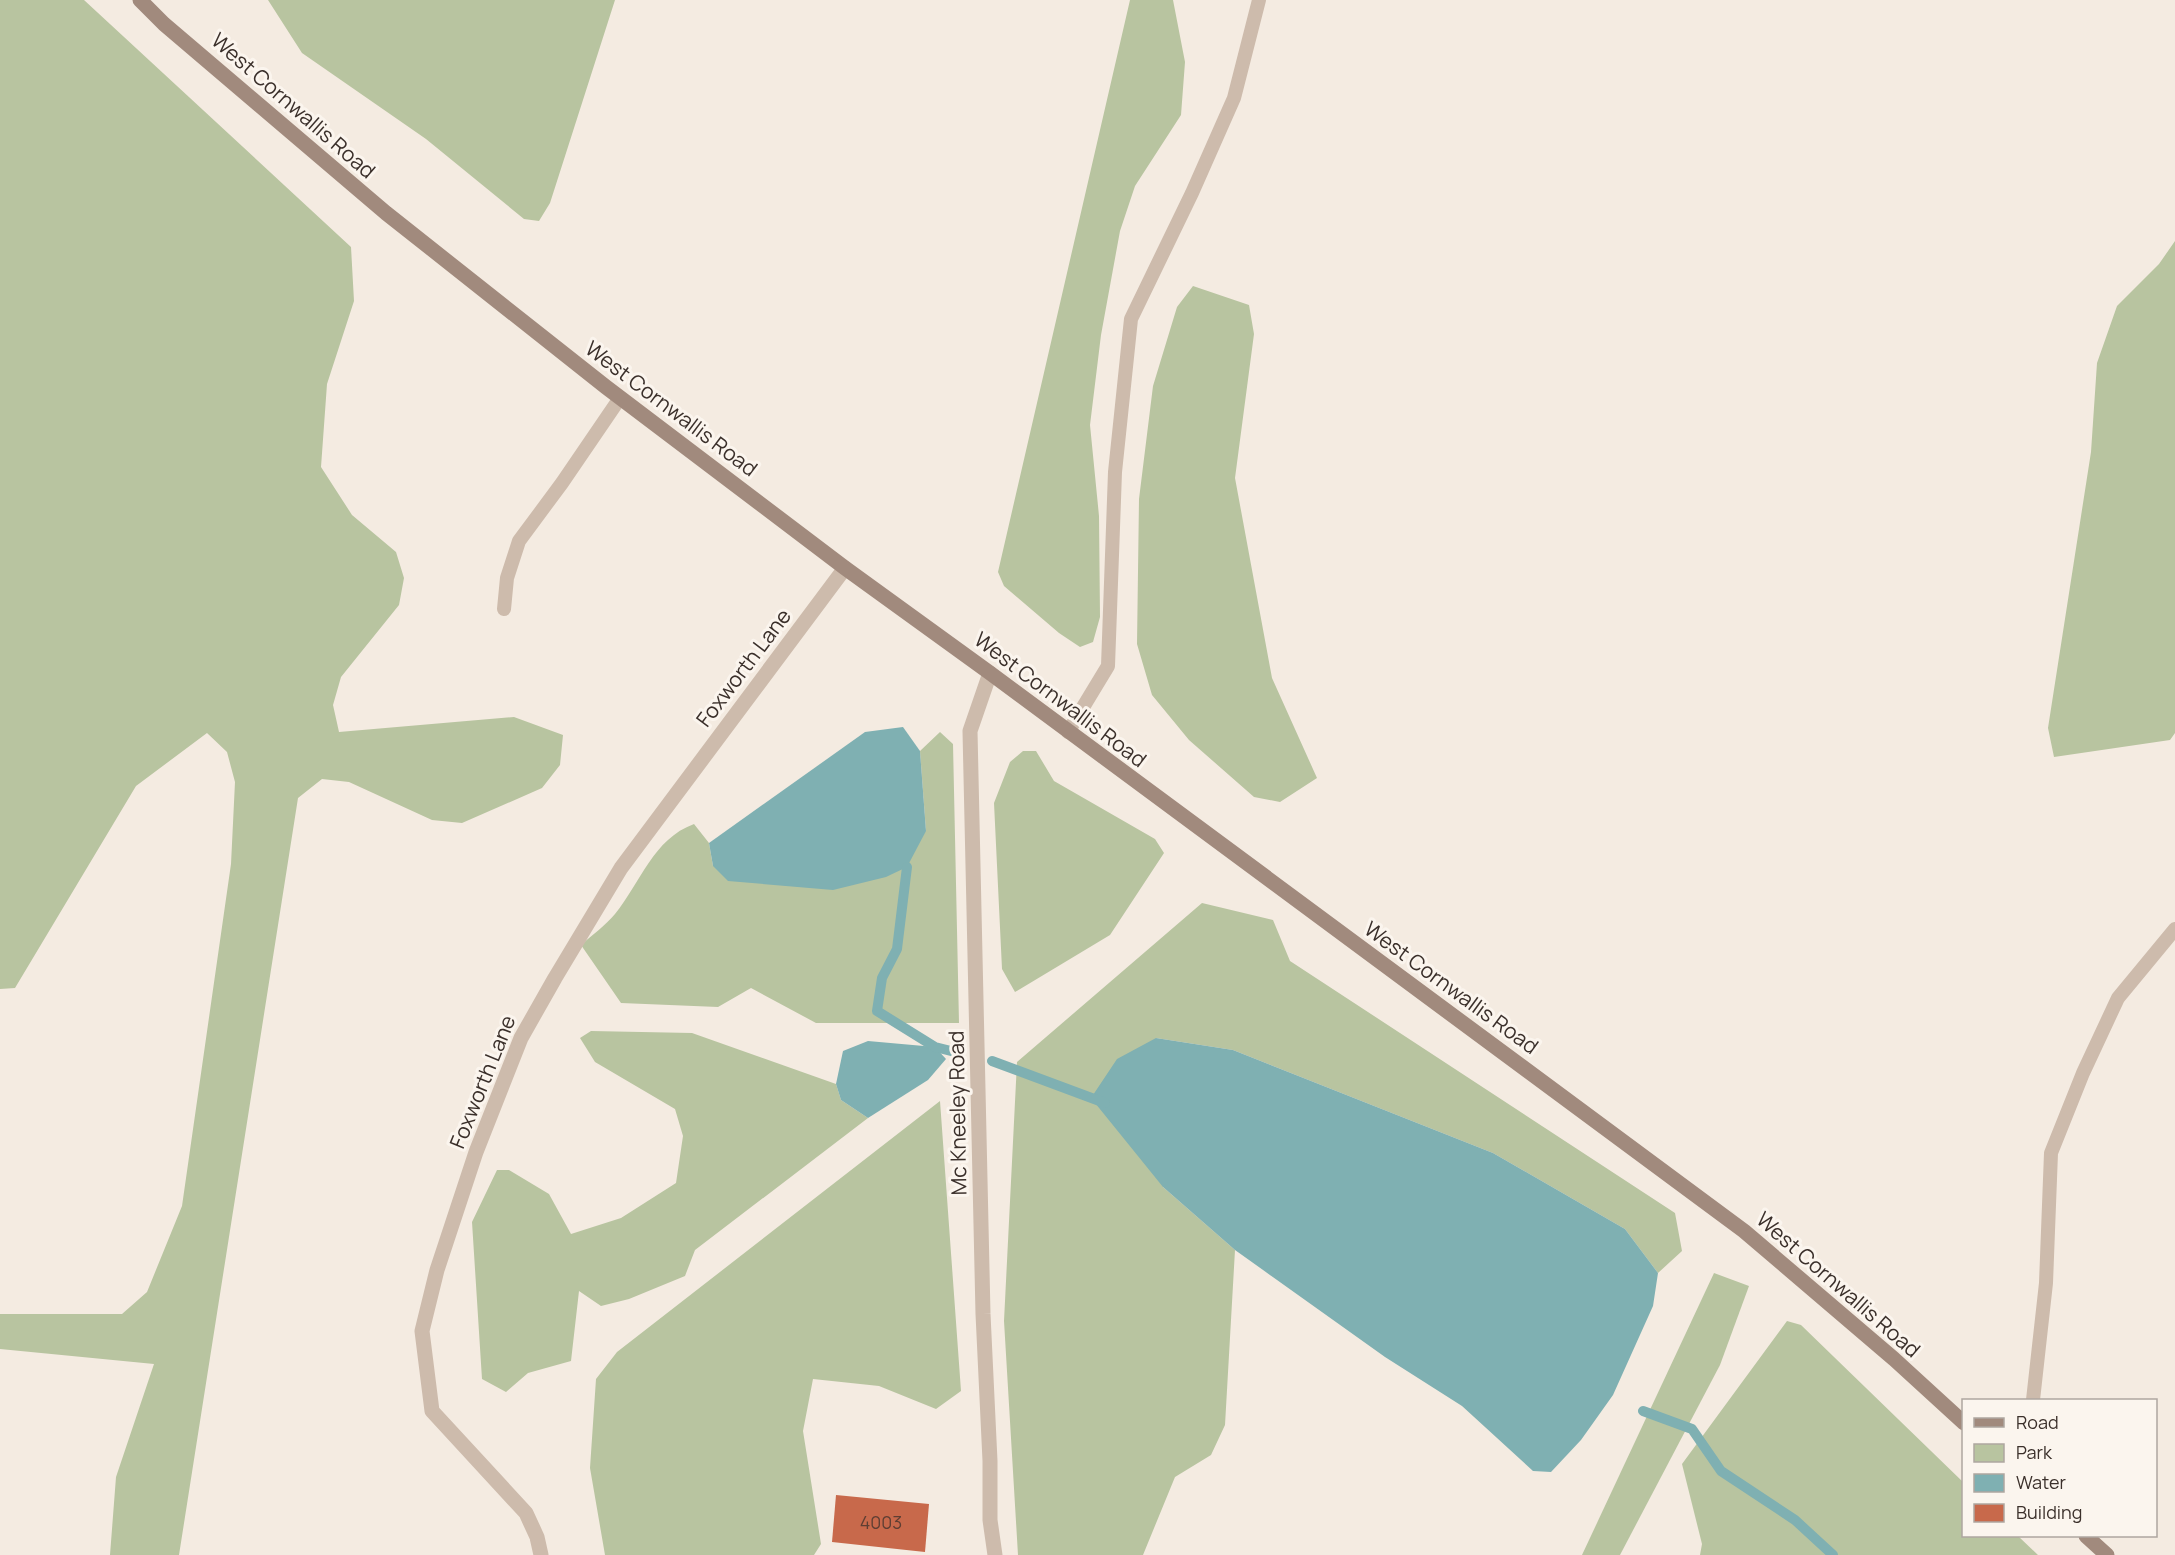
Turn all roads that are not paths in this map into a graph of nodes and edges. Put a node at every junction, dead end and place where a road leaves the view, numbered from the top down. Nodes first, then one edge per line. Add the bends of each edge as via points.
1 (140, 0) edge
2 (1258, 0) edge
3 (620, 398) junction
4 (845, 568) junction
5 (504, 609) dead end
6 (990, 673) junction
7 (1068, 732) junction
8 (2175, 929) edge
9 (2033, 1399) edge
10 (1962, 1421) edge
11 (2087, 1537) edge
12 (541, 1555) edge
13 (995, 1555) edge
14 (2107, 1555) edge

1 - 3 street, West Cornwallis Road via 386,213
2 - 7 lane via 1234,98 1131,319 1115,472 1108,666
3 - 4 street, West Cornwallis Road
3 - 5 lane via 519,541 507,578
4 - 6 street, West Cornwallis Road
4 - 12 street, Foxworth Lane via 621,868 549,988 521,1038 476,1152 437,1270 422,1331 432,1411 526,1513
6 - 7 street, West Cornwallis Road
6 - 13 street, Mc Kneeley Road via 970,731 983,1314 990,1520
7 - 10 street, West Cornwallis Road via 1744,1231
8 - 9 lane via 2118,998 2051,1153 2046,1283
11 - 14 street

